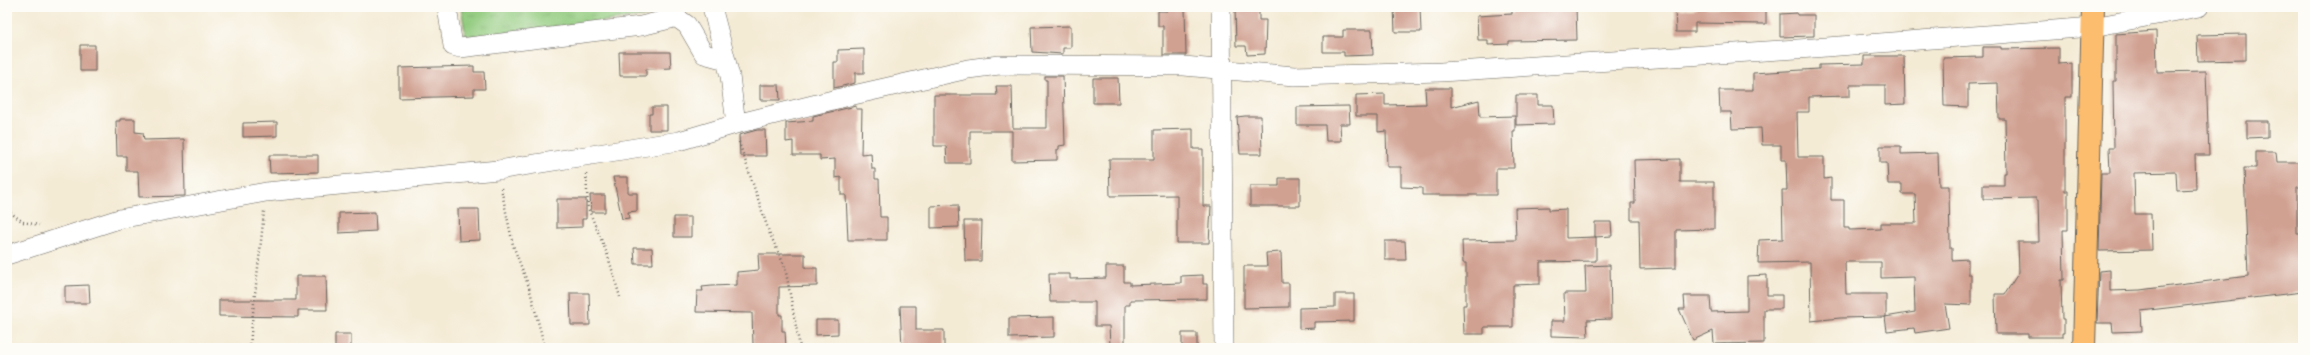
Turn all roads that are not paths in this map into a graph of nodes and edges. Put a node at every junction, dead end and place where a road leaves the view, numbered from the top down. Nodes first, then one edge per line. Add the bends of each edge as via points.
1 (447, 7) edge
2 (712, 7) edge
3 (1221, 7) edge
4 (2200, 7) edge
5 (674, 11) edge
6 (2093, 17) edge
7 (726, 60) junction
8 (1222, 69) junction
9 (734, 124) junction
10 (7, 255) edge
11 (1224, 348) edge
12 (2084, 348) edge

1 - 5 street via 453,46 460,48 641,26 670,19
2 - 7 street
3 - 8 street
4 - 6 street
5 - 7 street via 687,25 704,54
6 - 8 street via 1812,48 1433,73 1294,76
6 - 12 main road
7 - 9 street
8 - 9 street via 1115,64 986,67
8 - 11 street
9 - 10 street via 679,141 498,170 266,192 120,219

